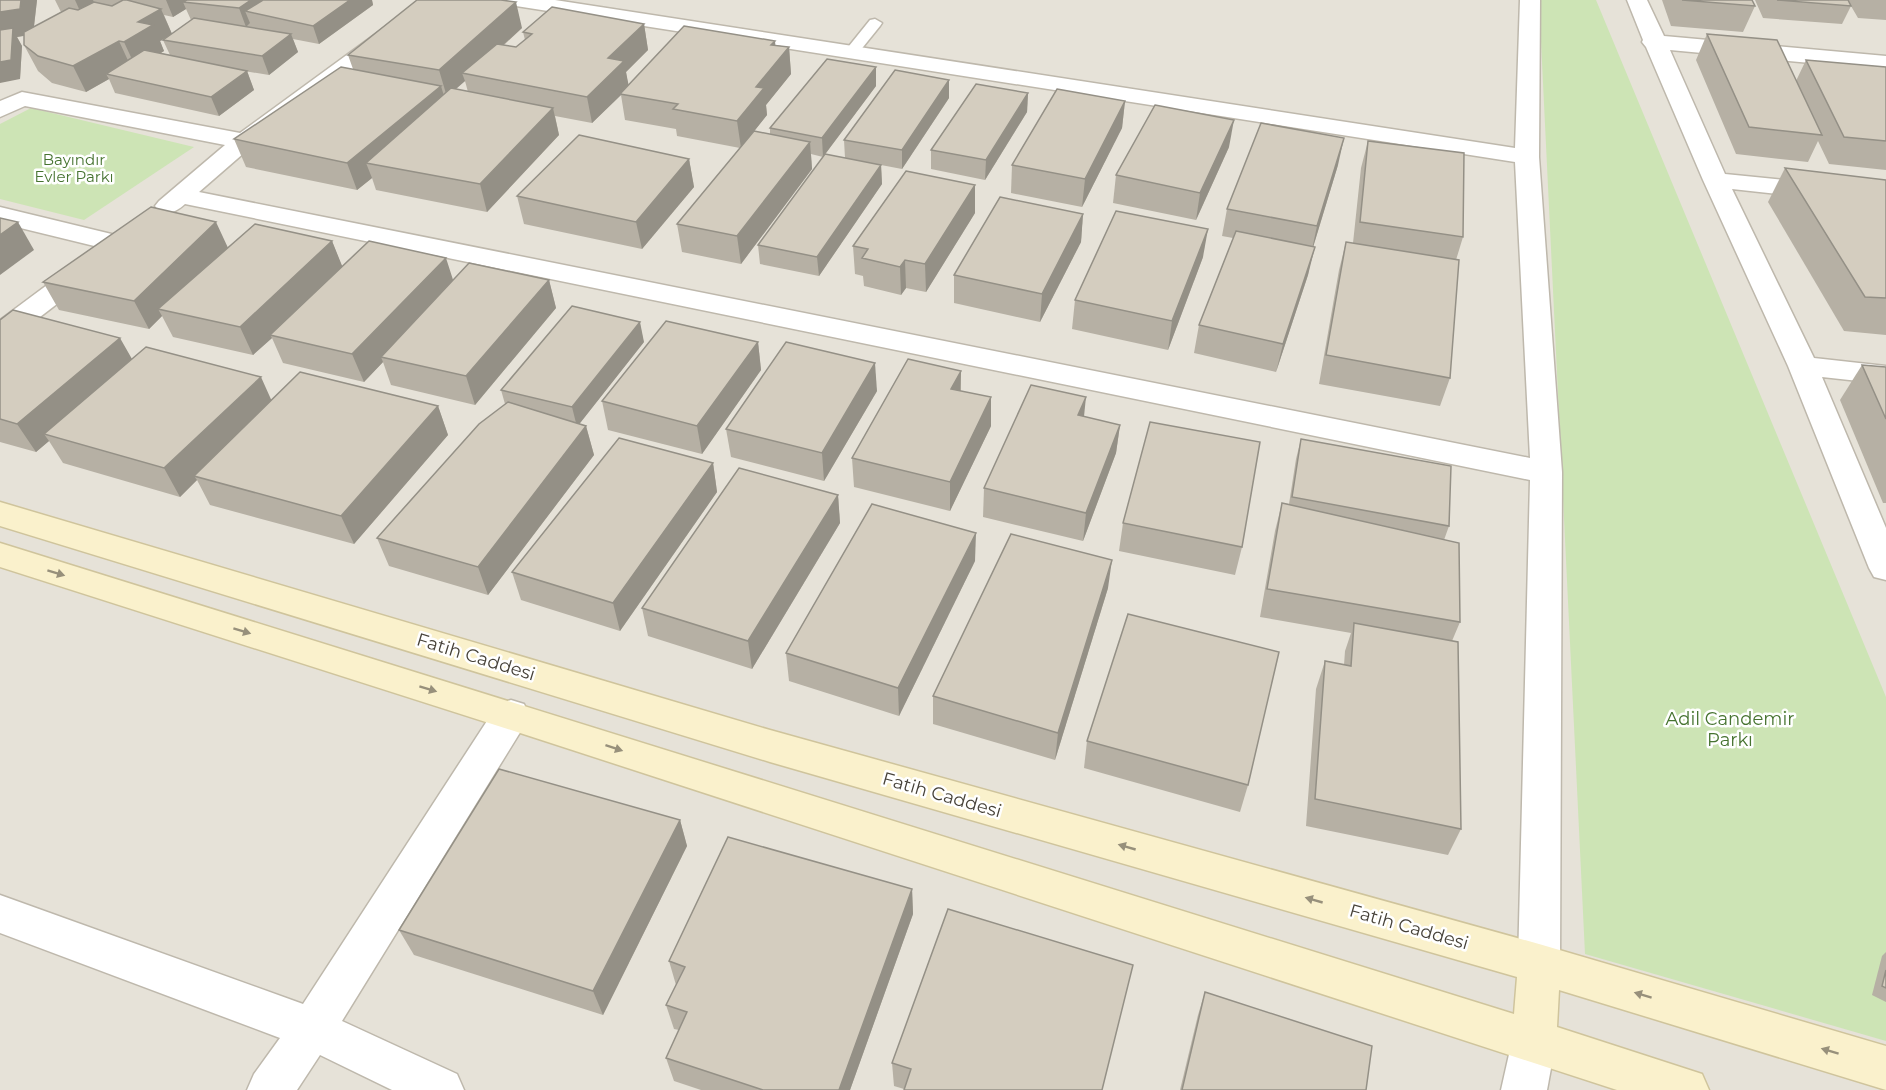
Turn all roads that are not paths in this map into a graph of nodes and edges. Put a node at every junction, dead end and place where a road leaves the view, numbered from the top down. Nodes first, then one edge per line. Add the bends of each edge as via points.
1 (435, 0) edge
2 (516, 0) edge
3 (1530, 0) edge
4 (1636, 0) edge
5 (875, 23) dead end
6 (1653, 42) junction
7 (850, 54) junction
8 (1886, 63) edge
9 (0, 110) edge
10 (244, 141) junction
11 (1527, 157) junction
12 (1715, 180) junction
13 (181, 196) junction
14 (1886, 198) edge
15 (0, 215) edge
16 (134, 232) junction
17 (0, 334) edge
18 (1803, 366) junction
19 (1886, 375) edge
20 (1546, 472) junction
21 (0, 514) edge
22 (1, 557) edge
23 (1886, 568) edge
24 (511, 715) junction
25 (6, 926) edge
26 (1539, 964) junction
27 (312, 1029) junction
28 (1534, 1041) junction
29 (1886, 1068) edge
30 (270, 1090) edge
31 (441, 1090) edge
32 (1524, 1090) edge
33 (1686, 1090) edge

1 - 10 street
2 - 7 street
3 - 11 street
4 - 6 street
5 - 7 lane
6 - 8 street
6 - 12 street
7 - 11 street
9 - 10 street via 22,99
10 - 13 street
11 - 20 street
12 - 14 street
12 - 18 street
13 - 16 street
13 - 20 street
15 - 16 street
16 - 17 street
18 - 19 street
18 - 23 street
20 - 26 street
26 -> 21 main road, Fatih Caddesi via 759,742
22 -> 24 main road
24 - 27 street
24 -> 28 main road
25 - 27 street
26 - 28 main road
29 -> 26 main road, Fatih Caddesi
27 - 30 street
27 - 31 street
28 - 32 street
28 - 33 main road

